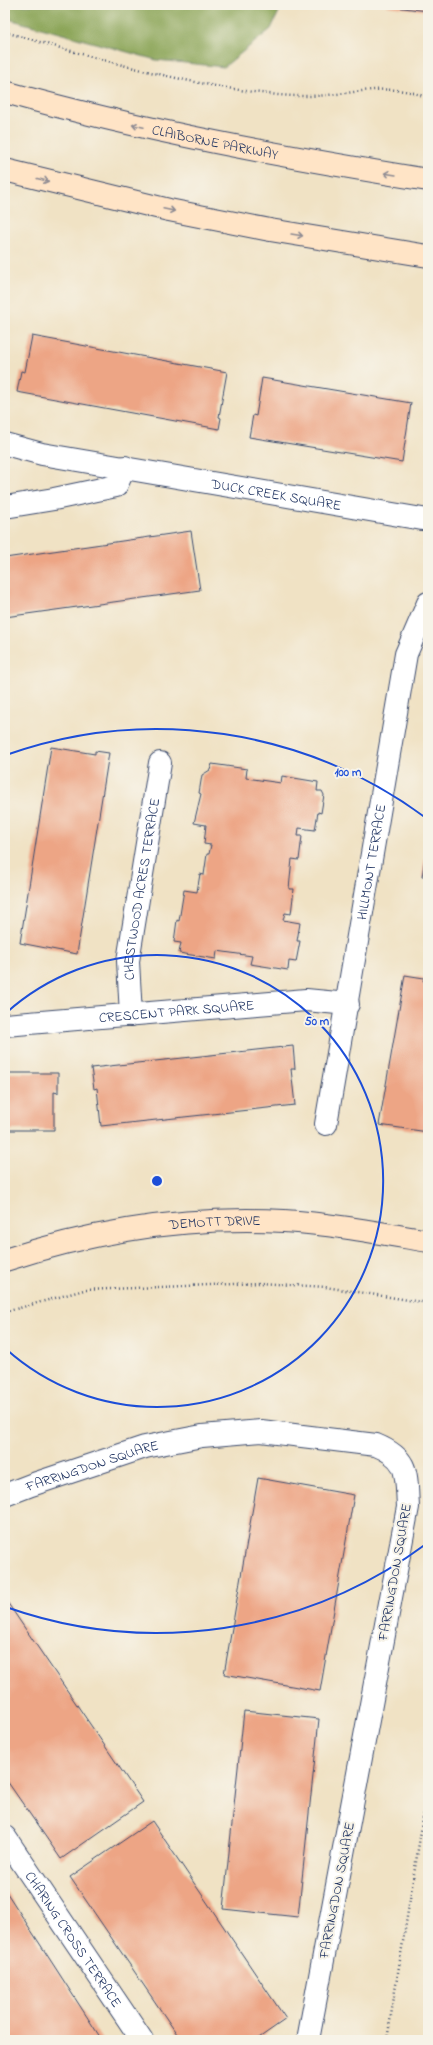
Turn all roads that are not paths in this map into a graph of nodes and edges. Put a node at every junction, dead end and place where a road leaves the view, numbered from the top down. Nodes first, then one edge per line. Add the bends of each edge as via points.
1 (5, 92) edge
2 (5, 170) edge
3 (428, 180) edge
4 (428, 256) edge
5 (5, 444) edge
6 (125, 467) junction
7 (5, 507) edge
8 (428, 520) edge
9 (428, 603) edge
10 (160, 763) dead end
11 (348, 1004) junction
12 (131, 1015) junction
13 (5, 1025) edge
14 (326, 1124) dead end
15 (428, 1241) edge
16 (5, 1260) edge
17 (5, 1496) edge
18 (5, 1837) edge
19 (142, 2040) edge
20 (308, 2040) edge

3 -> 1 main road, CLAIBORNE PARKWAY via 221,144 113,121
2 -> 4 main road via 169,210 270,230
5 - 6 street, DUCK CREEK SQUARE via 42,454
6 - 7 street via 116,486
6 - 8 street, DUCK CREEK SQUARE
9 - 11 street, HILLMONT TERRACE via 406,654
10 - 12 street, CHESTWOOD ACRES TERRACE via 128,962
11 - 12 street, CRESCENT PARK SQUARE via 306,1000
11 - 14 street, HILLMONT TERRACE
12 - 13 street, CRESCENT PARK SQUARE
15 - 16 main road, DEMOTT DRIVE via 352,1227 283,1221 200,1222 117,1231 50,1246
17 - 20 street, FARRINGDON SQUARE via 145,1447 202,1436 261,1431 376,1445 392,1452 406,1470 408,1507
18 - 19 street, CHARING CROSS TERRACE

